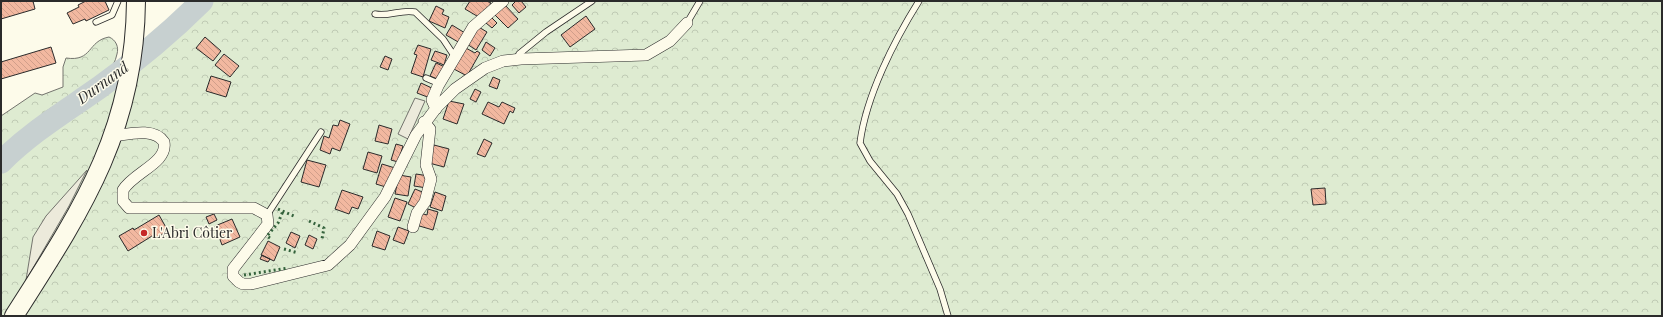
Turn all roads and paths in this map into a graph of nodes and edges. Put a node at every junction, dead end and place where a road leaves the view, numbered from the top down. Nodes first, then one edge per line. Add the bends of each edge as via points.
1 (118, 1) edge
2 (136, 1) edge
3 (503, 1) edge
4 (592, 1) edge
5 (700, 1) edge
6 (920, 1) edge
7 (375, 14) dead end
8 (96, 22) dead end
9 (687, 23) joint
10 (455, 58) junction
11 (517, 59) junction
12 (426, 78) dead end
13 (440, 84) junction
14 (436, 109) junction
15 (424, 122) junction
16 (321, 132) dead end
17 (114, 136) junction
18 (268, 215) junction
19 (413, 227) dead end
20 (14, 316) edge
21 (948, 316) edge

1 - 8 lane via 112,15
2 - 17 main road via 133,63
3 - 10 street via 473,27
4 - 11 lane via 546,32 519,54
5 - 9 lane
6 - 21 lane via 889,53 867,111 860,143 897,194 908,214 940,289
7 - 10 lane via 415,12 444,39
9 - 11 street via 670,41 646,55
10 - 13 street
11 - 14 street via 485,68 455,89
12 - 13 lane
13 - 14 street via 432,100
14 - 15 street
15 - 18 street via 385,197 350,245 328,265 251,284 243,284 236,279 233,276 233,269 268,224
15 - 19 street via 430,129 426,165 431,179 425,202 417,213
16 - 18 lane
17 - 18 street via 150,133 164,142 165,149 159,159 135,176 123,190 123,201 129,208 254,208
17 - 20 main road via 98,176

